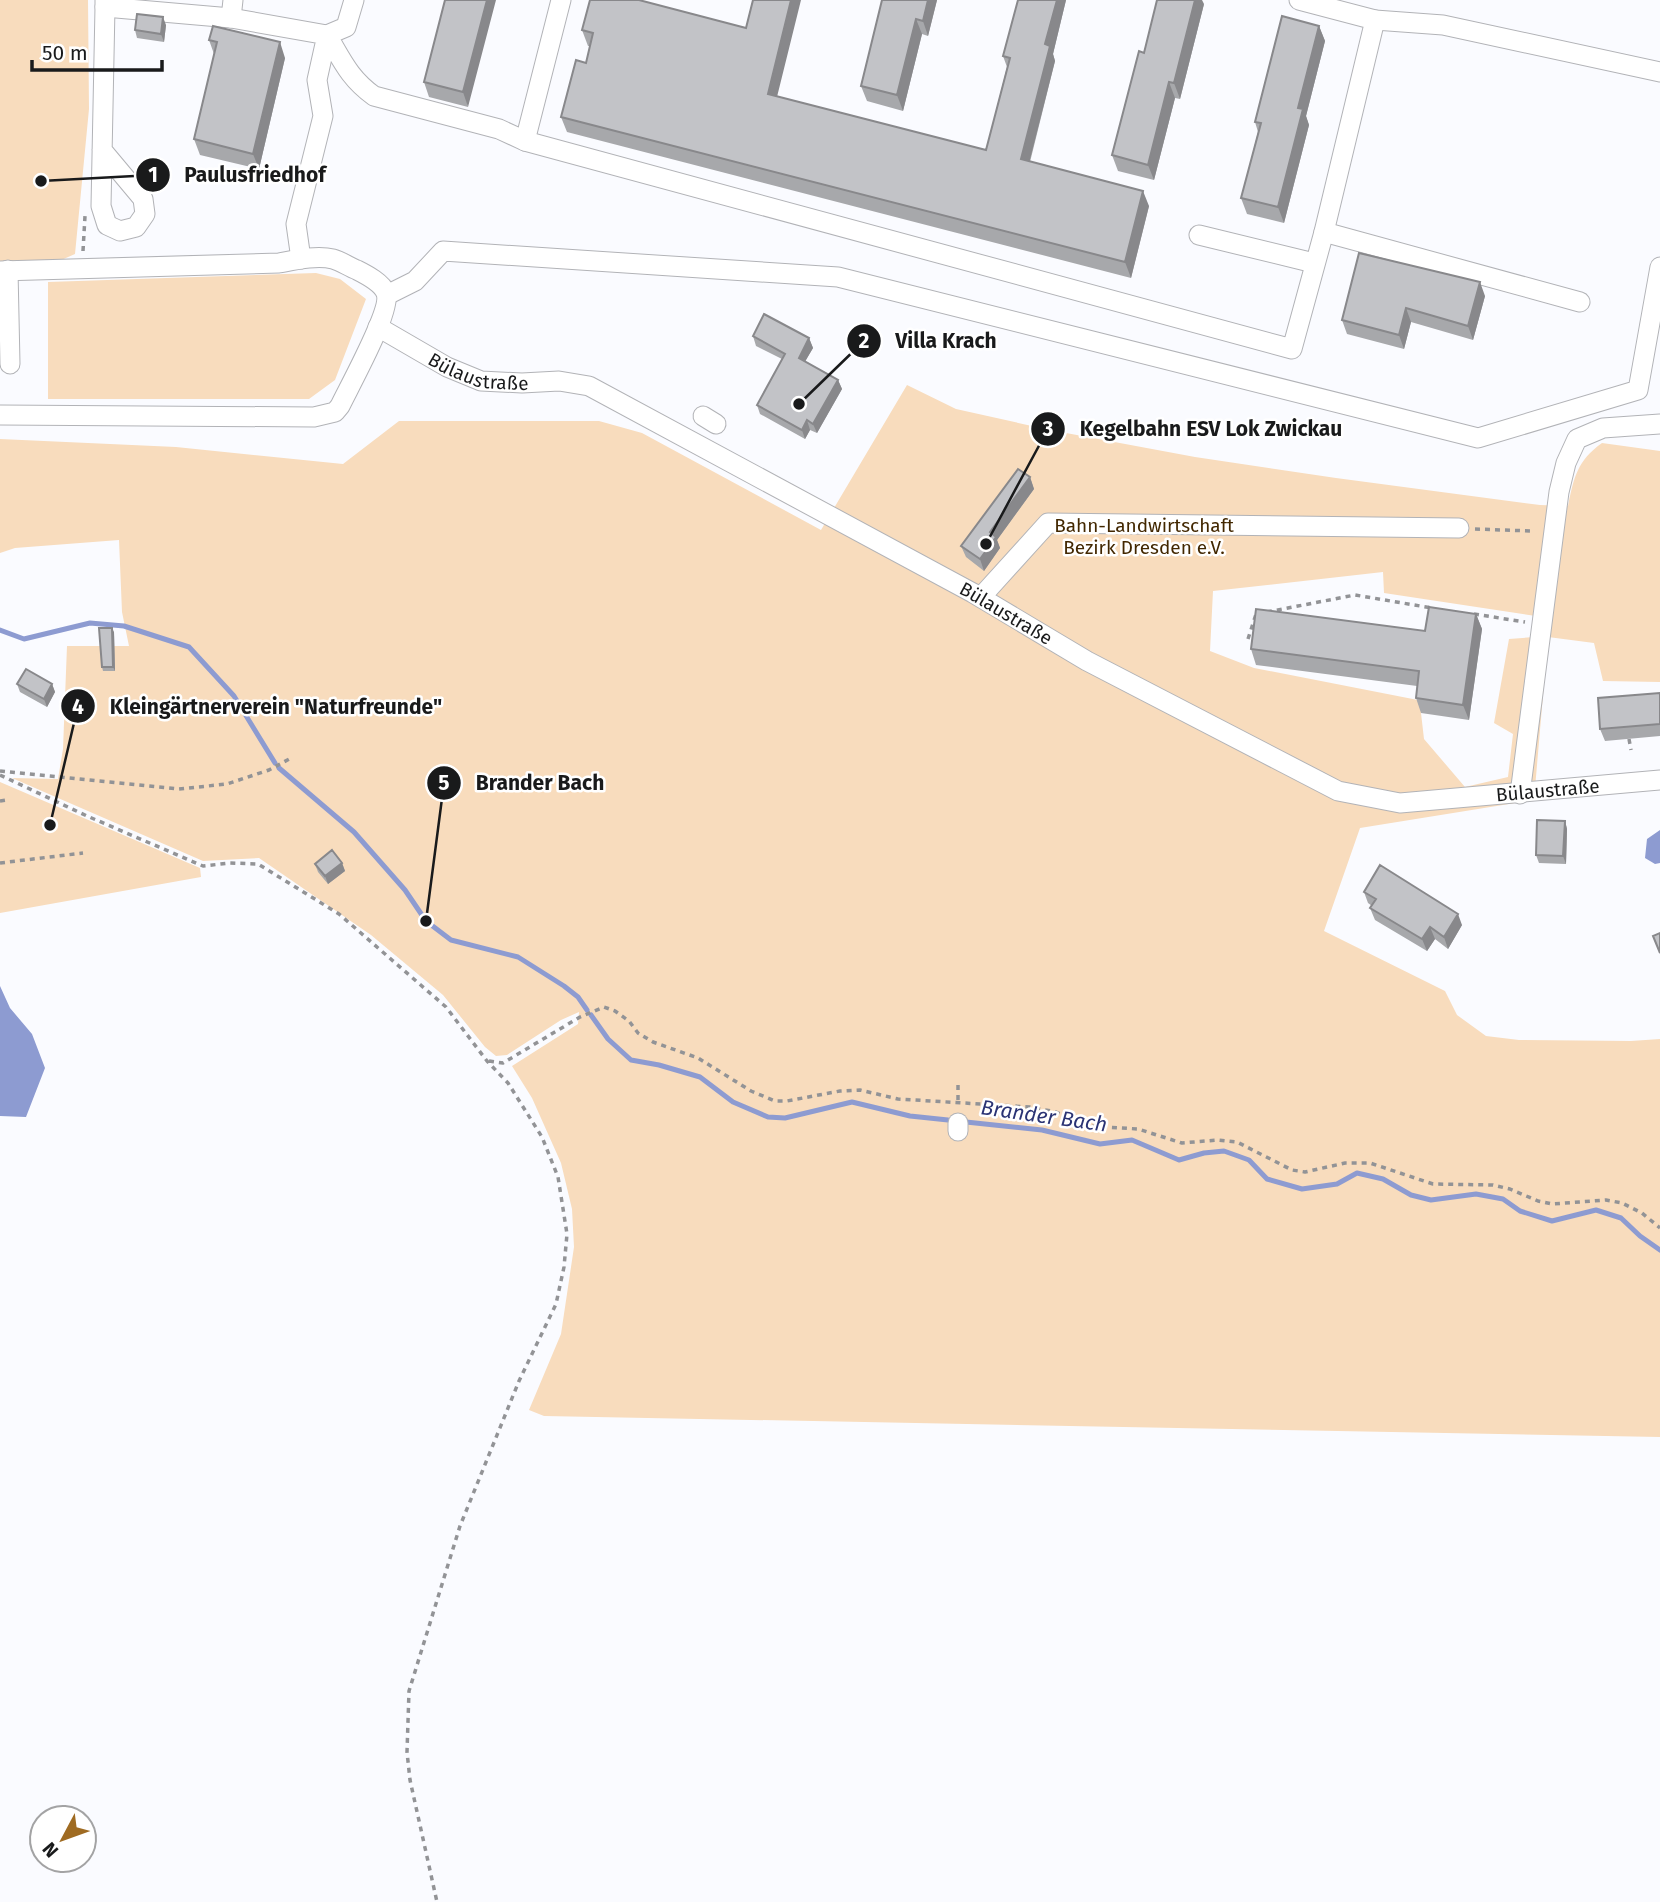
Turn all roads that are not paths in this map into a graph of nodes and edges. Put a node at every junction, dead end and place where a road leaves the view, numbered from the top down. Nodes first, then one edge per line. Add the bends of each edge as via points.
1 (354, 0) edge
2 (561, 0) edge
3 (1299, 0) edge
4 (105, 4) edge
5 (232, 9) edge
6 (1375, 20) junction
7 (327, 35) junction
8 (1660, 72) edge
9 (525, 141) junction
10 (102, 150) dead end
11 (1324, 232) junction
12 (1199, 235) dead end
13 (301, 259) junction
14 (1314, 263) junction
15 (1660, 267) edge
16 (4, 270) edge
17 (387, 295) junction
18 (1580, 302) dead end
19 (378, 327) junction
20 (1654, 329) edge
21 (10, 364) dead end
22 (0, 415) edge
23 (1660, 424) edge
24 (1459, 528) road end
25 (981, 597) junction
26 (1660, 780) edge
27 (1520, 794) junction

1 - 7 street via 346,27
2 - 9 street
3 - 6 street
4 - 5 street
4 - 10 street
5 - 7 street
6 - 8 street via 1443,25
6 - 11 street
7 - 9 street via 344,67 374,96 499,129
7 - 13 street via 317,80 323,116 296,224
9 - 14 street via 1292,349
11 - 14 street
11 - 18 street
12 - 14 street
13 - 16 street
13 - 17 street via 332,259 365,274
15 - 20 street
16 - 21 street
17 - 19 street
17 - 20 street via 415,281 443,251 838,277 1478,438 1638,390
19 - 22 street via 340,406 321,416
19 - 25 street, Bülaustraße via 481,381 559,381 589,386
23 - 27 street via 1603,428 1577,439 1566,463
24 - 25 street via 1048,523
25 - 27 street, Bülaustraße via 1087,661 1338,791 1400,803
26 - 27 street, Bülaustraße

